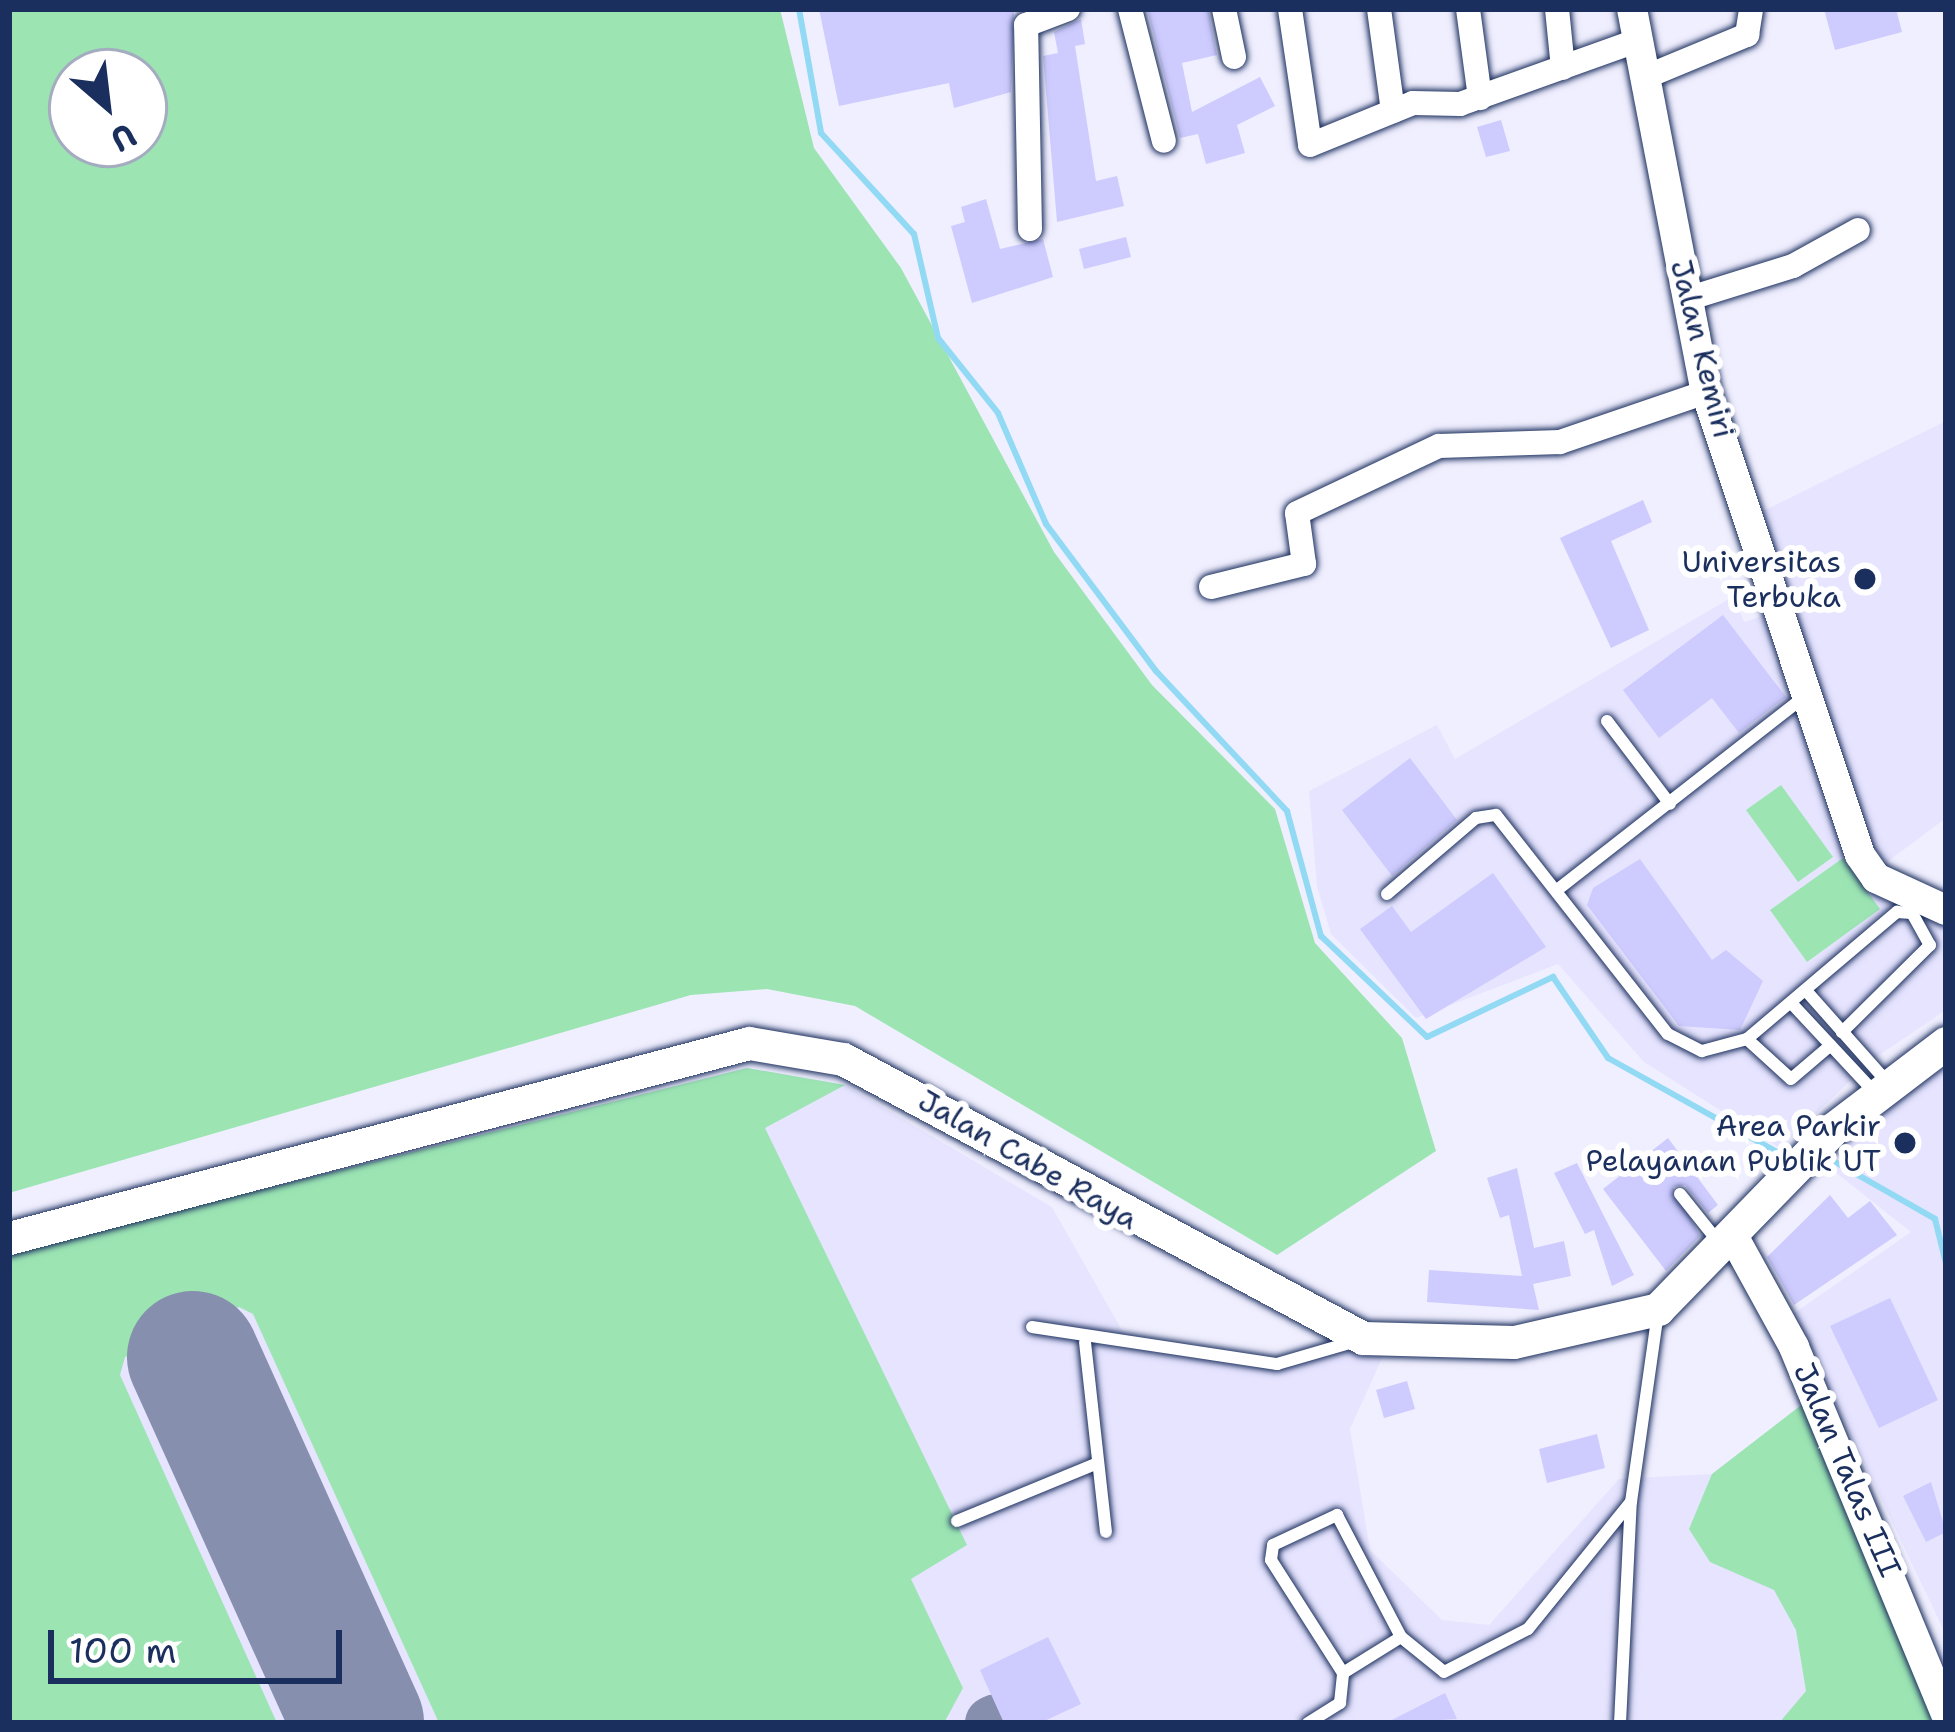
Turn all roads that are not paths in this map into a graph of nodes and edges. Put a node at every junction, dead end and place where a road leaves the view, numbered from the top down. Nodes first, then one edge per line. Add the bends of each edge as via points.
1 (1068, 9) edge
2 (1130, 9) edge
3 (1224, 9) edge
4 (1290, 9) edge
5 (1379, 9) edge
6 (1468, 9) edge
7 (1557, 9) edge
8 (1632, 9) edge
9 (1750, 9) edge
10 (1636, 41) junction
11 (1234, 57) dead end
12 (1563, 68) junction
13 (1642, 78) junction
14 (1480, 98) junction
15 (1393, 111) junction
16 (1165, 141) dead end
17 (1030, 229) dead end
18 (1858, 230) dead end
19 (1687, 299) junction
20 (1706, 392) junction
21 (1211, 587) dead end
22 (1809, 694) junction
23 (1607, 721) dead end
24 (1670, 804) junction
25 (1557, 890) junction
26 (1387, 894) dead end
27 (1946, 910) edge
28 (1808, 994) junction
29 (1794, 1006) junction
30 (1842, 1032) junction
31 (1747, 1039) junction
32 (1946, 1043) edge
33 (1831, 1046) junction
34 (1881, 1088) junction
35 (1680, 1194) dead end
36 (9, 1238) edge
37 (1726, 1240) junction
38 (1658, 1309) junction
39 (1032, 1327) dead end
40 (1363, 1338) junction
41 (1085, 1342) junction
42 (1095, 1464) junction
43 (1631, 1502) junction
44 (957, 1521) dead end
45 (1106, 1532) dead end
46 (1401, 1637) junction
47 (1343, 1673) junction
48 (1946, 1714) edge
49 (1308, 1723) edge
50 (1621, 1723) edge

1 - 17 street via 1026,25
2 - 16 street
3 - 11 street
4 - 15 street via 1310,145
5 - 15 street
6 - 14 street
7 - 12 street
8 - 10 street, Jalan Kemiri
9 - 13 street via 1748,35
10 - 12 street
10 - 13 street, Jalan Kemiri
12 - 14 street
13 - 19 street, Jalan Kemiri
14 - 15 street
18 - 19 street via 1793,266
19 - 20 street, Jalan Kemiri
20 - 21 street via 1560,442 1439,446 1297,512 1304,564
20 - 22 street, Jalan Kemiri
22 - 24 lane
22 - 27 street, Jalan Kemiri via 1866,867
23 - 24 lane
24 - 25 lane
25 - 26 lane via 1485,812
25 - 31 lane via 1668,1034 1702,1051
28 - 29 lane
28 - 30 lane
28 - 30 lane via 1897,912 1928,930 1930,945
29 - 31 lane
29 - 33 lane
30 - 34 lane
31 - 33 lane via 1791,1079
32 - 34 main road
33 - 34 lane
34 - 37 main road
35 - 37 lane
36 - 40 main road, Jalan Cabe Raya via 681,1053 794,1046 895,1084 1252,1287
37 - 38 main road
37 - 48 street, Jalan Talas III via 1794,1347
38 - 40 main road, Jalan Cabe Raya via 1514,1342
38 - 43 lane
39 - 41 lane
40 - 41 lane via 1277,1364
41 - 42 lane
42 - 44 lane
42 - 45 lane
43 - 46 lane via 1554,1602 1496,1652 1444,1672
43 - 50 lane
46 - 47 lane
46 - 47 lane via 1336,1515 1274,1545 1271,1560
47 - 49 lane via 1340,1702

